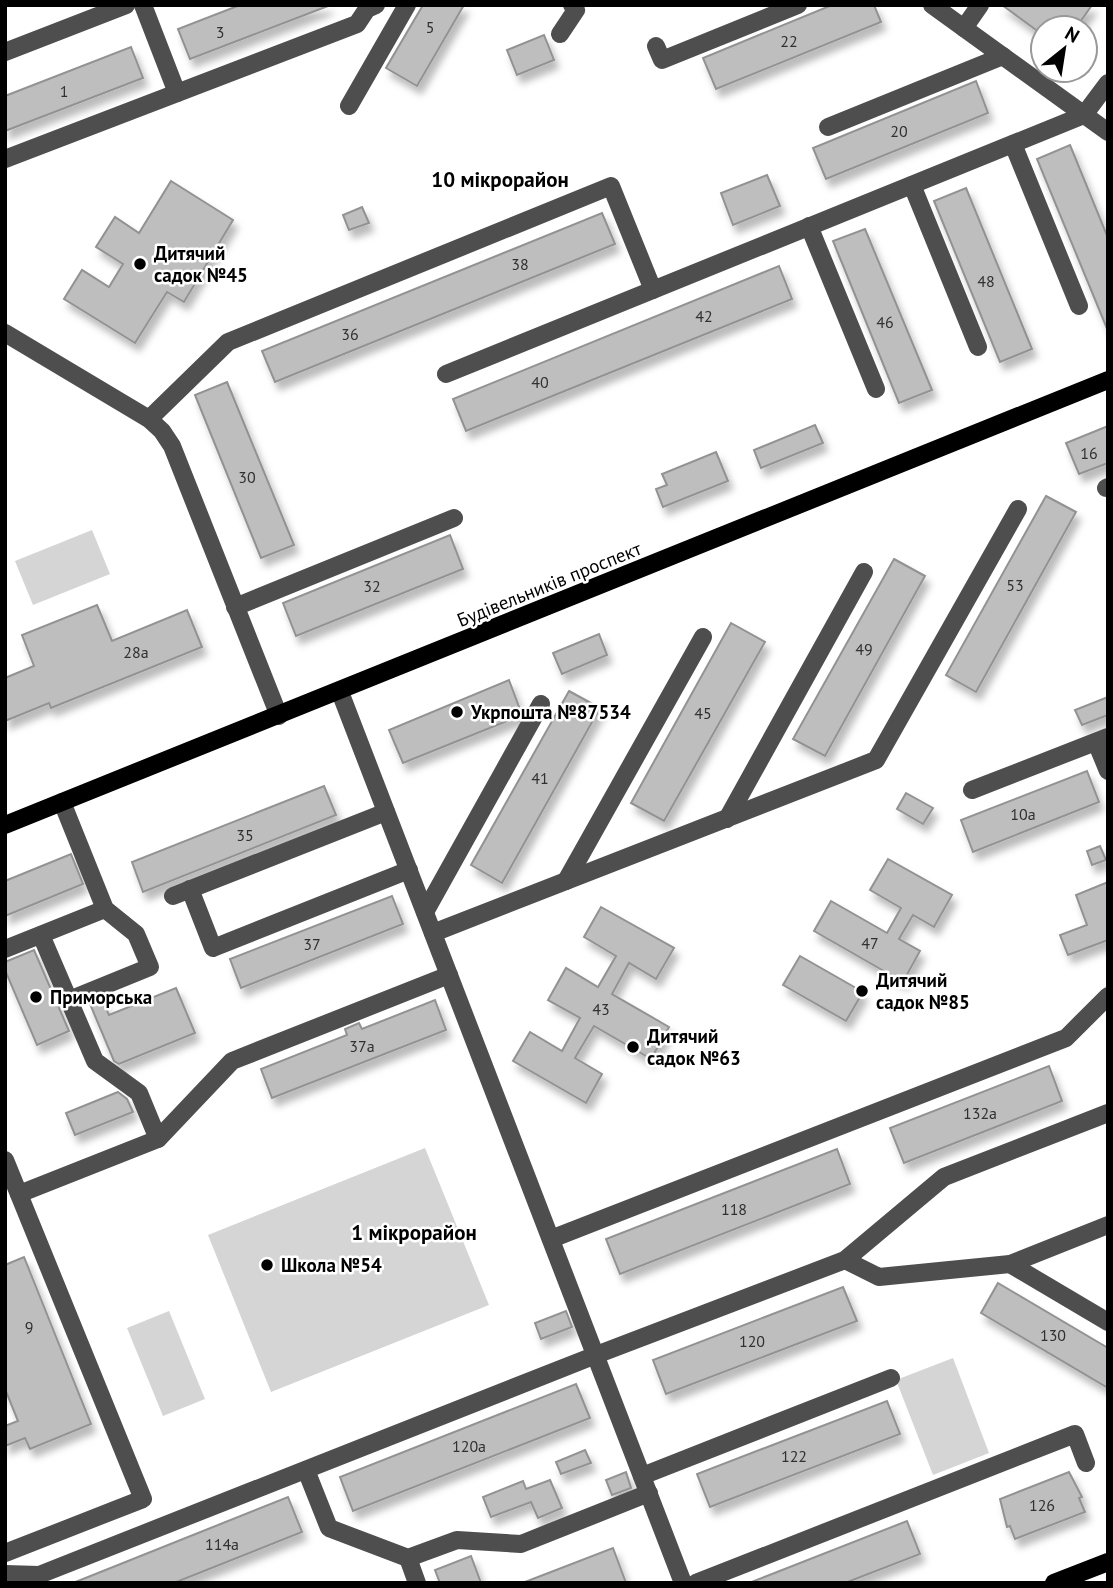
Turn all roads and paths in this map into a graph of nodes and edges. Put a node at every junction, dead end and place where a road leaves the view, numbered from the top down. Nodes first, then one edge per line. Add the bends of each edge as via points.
1 (127, 5) edge
2 (143, 5) edge
3 (376, 5) edge
4 (407, 5) edge
5 (572, 5) edge
6 (798, 5) edge
7 (932, 5) edge
8 (980, 5) edge
9 (964, 28) junction
10 (560, 34) dead end
11 (656, 46) dead end
12 (5, 52) edge
13 (1003, 56) junction
14 (1108, 83) edge
15 (177, 93) junction
16 (349, 106) dead end
17 (1084, 115) junction
18 (828, 127) dead end
19 (1108, 132) edge
20 (1013, 144) junction
21 (5, 159) edge
22 (912, 185) junction
23 (809, 226) junction
24 (653, 290) junction
25 (1080, 306) dead end
26 (5, 333) edge
27 (978, 347) dead end
28 (446, 374) dead end
29 (1108, 380) edge
30 (876, 389) dead end
31 (149, 419) junction
32 (1018, 509) dead end
33 (453, 518) dead end
34 (864, 572) dead end
35 (235, 607) junction
36 (703, 637) dead end
37 (340, 692) junction
38 (541, 704) dead end
39 (279, 716) junction
40 (1102, 739) edge
41 (1108, 771) edge
42 (972, 790) dead end
43 (62, 802) junction
44 (386, 812) junction
45 (727, 818) junction
46 (5, 825) edge
47 (409, 870) junction
48 (566, 881) junction
49 (105, 909) junction
50 (425, 912) junction
51 (433, 933) junction
52 (41, 934) junction
53 (5, 949) edge
54 (449, 975) junction
55 (1108, 996) edge
56 (69, 1000) junction
57 (1108, 1113) edge
58 (158, 1139) junction
59 (5, 1160) edge
60 (19, 1194) junction
61 (1108, 1225) edge
62 (551, 1239) junction
63 (845, 1260) junction
64 (1010, 1264) junction
65 (1108, 1322) edge
66 (596, 1356) junction
67 (891, 1378) dead end
68 (1086, 1463) dead end
69 (306, 1470) junction
70 (642, 1476) junction
71 (649, 1493) junction
72 (5, 1553) edge
73 (408, 1558) junction
74 (1108, 1562) edge
75 (5, 1574) edge
76 (416, 1582) edge
77 (683, 1583) edge
78 (696, 1583) edge
79 (1054, 1583) edge

1 - 12 street
2 - 15 street
3 - 15 street via 366,9 358,24
4 - 16 street
5 - 10 street via 576,10
6 - 11 street via 662,60
7 - 9 street
8 - 9 street
9 - 13 street
13 - 17 street
13 - 18 street
14 - 17 street
15 - 21 street
17 - 19 street
17 - 20 street
20 - 22 street
20 - 25 street
22 - 23 street
22 - 27 street
23 - 24 street
23 - 30 street
24 - 28 street
24 - 31 street via 611,186 228,342
26 - 31 street
29 - 37 main road, Будівельників проспект
31 - 35 street via 172,446
32 - 45 street via 876,760
33 - 35 street
34 - 45 street
35 - 39 street
36 - 48 street
37 - 39 main road, Будівельників проспект
37 - 44 street
38 - 50 street
39 - 43 main road, Будівельників проспект
40 - 41 street
40 - 42 street
43 - 46 main road, Будівельників проспект
43 - 49 street
44 - 47 street
44 - 47 street via 181,892 213,948
45 - 48 street
47 - 50 street
48 - 51 street
49 - 52 street
49 - 56 street via 136,934 150,967
50 - 51 street
51 - 54 street
52 - 53 street
52 - 56 street
54 - 58 street via 232,1061
54 - 62 street
55 - 62 street via 1066,1038
56 - 58 street via 94,1061 139,1093
57 - 63 street via 944,1177
58 - 60 street
59 - 60 street
60 - 72 street via 143,1499
61 - 64 street
62 - 66 street
63 - 64 street via 879,1277
63 - 66 street
64 - 65 street
66 - 69 street
66 - 70 street
67 - 70 street
68 - 78 street via 1075,1434
69 - 73 street via 329,1528
69 - 75 street via 39,1575
70 - 71 street
71 - 73 street via 521,1544 457,1540
71 - 77 street
73 - 76 street
74 - 79 main road

